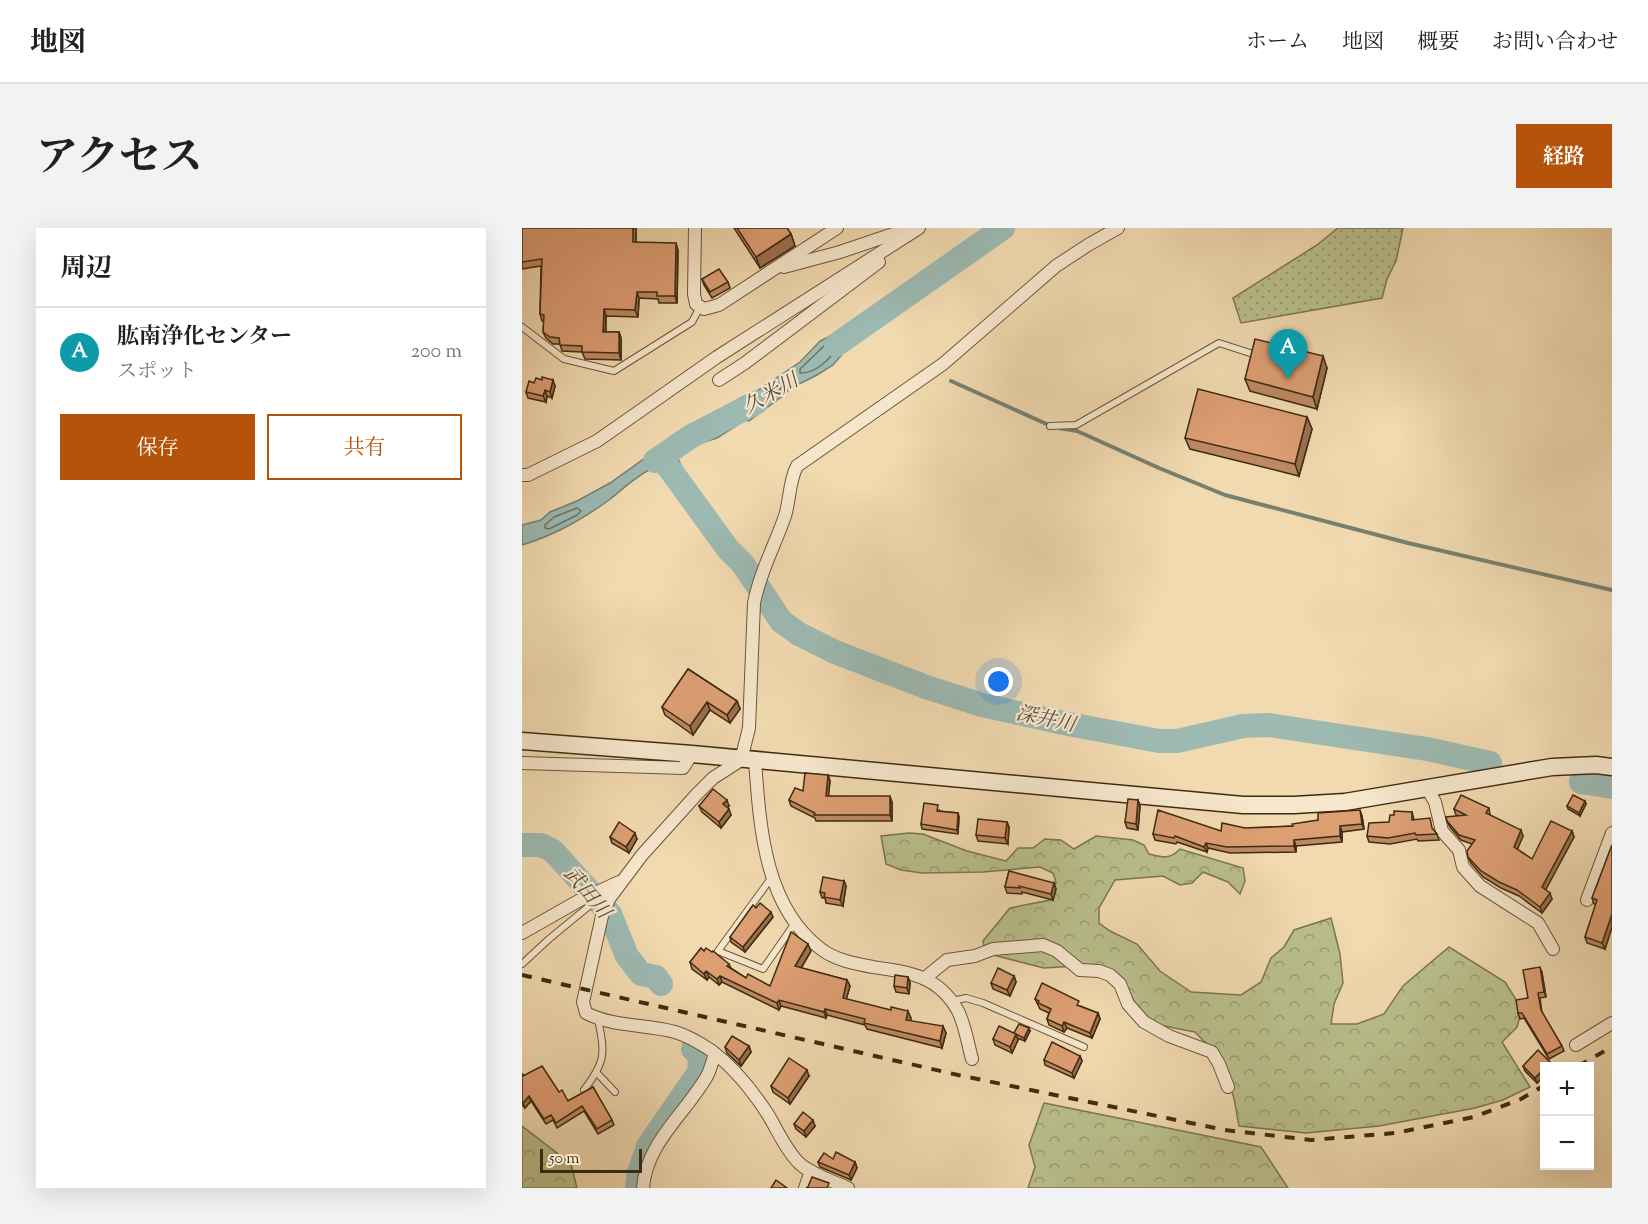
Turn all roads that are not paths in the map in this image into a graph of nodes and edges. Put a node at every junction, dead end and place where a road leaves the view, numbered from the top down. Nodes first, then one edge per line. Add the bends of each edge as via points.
1 (695, 228) edge
2 (837, 228) edge
3 (912, 228) edge
4 (919, 228) edge
5 (926, 228) edge
6 (1118, 228) edge
7 (767, 273) junction
8 (700, 306) junction
9 (522, 327) edge
10 (1250, 352) edge
11 (718, 380) dead end
12 (1050, 426) dead end
13 (522, 475) edge
14 (522, 741) edge
15 (692, 754) junction
16 (748, 760) junction
17 (522, 763) edge
18 (1612, 767) edge
19 (1428, 788) junction
20 (1612, 833) edge
21 (773, 877) junction
22 (620, 882) junction
23 (1587, 900) dead end
24 (796, 922) junction
25 (522, 933) edge
26 (1553, 949) dead end
27 (522, 964) edge
28 (925, 978) junction
29 (951, 1001) junction
30 (598, 1019) junction
31 (1612, 1023) edge
32 (1576, 1045) dead end
33 (1084, 1047) dead end
34 (714, 1053) junction
35 (972, 1059) dead end
36 (597, 1073) junction
37 (1228, 1087) dead end
38 (584, 1090) edge
39 (615, 1092) dead end
40 (811, 1171) junction
41 (643, 1188) edge
42 (805, 1188) edge
43 (848, 1188) edge

1 - 8 street via 694,294
2 - 7 street
3 - 7 street
4 - 13 street via 717,357 597,441
5 - 11 street
6 - 16 street via 1056,266 943,364 797,466 790,499 756,589
7 - 8 street via 719,304 704,309
8 - 9 lane via 692,322 614,371 564,359
10 - 12 lane via 1219,343 1076,425
14 - 15 street
15 - 16 street
15 - 17 street via 683,768
16 - 19 street via 1243,805 1345,802
16 - 21 street via 763,845
16 - 22 street via 713,778
18 - 19 street via 1552,767
19 - 26 street via 1442,831 1459,850 1462,867 1480,886 1538,923
20 - 23 street
21 - 24 street via 785,908
21 - 24 lane via 718,951 763,969
22 - 25 street
22 - 27 lane
22 - 30 street via 602,916 583,1002 586,1013
24 - 28 street via 822,950 855,964
28 - 29 street via 933,981
28 - 37 street via 948,960 993,949 1043,945 1080,970 1110,975 1144,1022 1212,1052
29 - 33 lane via 966,998 983,1003
29 - 35 street via 958,1011
30 - 34 street via 675,1032
30 - 36 lane via 604,1049
31 - 32 street
34 - 40 street via 740,1077 800,1163
34 - 41 street via 708,1074 652,1154
36 - 38 lane
36 - 39 lane
40 - 42 street
40 - 43 street

